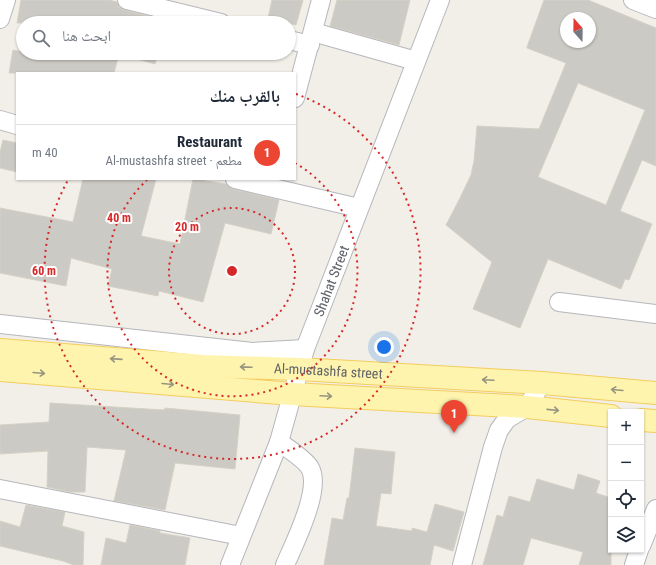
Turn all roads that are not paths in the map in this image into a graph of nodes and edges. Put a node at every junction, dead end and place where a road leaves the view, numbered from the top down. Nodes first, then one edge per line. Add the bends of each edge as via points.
1 (6, 0) edge
2 (127, 0) edge
3 (321, 0) edge
4 (440, 0) edge
5 (633, 0) edge
6 (656, 9) edge
7 (192, 16) edge
8 (0, 19) edge
9 (311, 38) junction
10 (296, 39) edge
11 (416, 61) junction
12 (296, 94) edge
13 (0, 120) edge
14 (16, 125) edge
15 (244, 180) edge
16 (272, 183) edge
17 (359, 208) junction
18 (559, 302) dead end
19 (656, 314) edge
20 (0, 324) edge
21 (305, 348) junction
22 (0, 350) edge
23 (299, 369) junction
24 (0, 370) edge
25 (542, 383) junction
26 (656, 393) edge
27 (292, 394) junction
28 (527, 407) junction
29 (608, 416) edge
30 (644, 420) edge
31 (656, 421) edge
32 (279, 442) junction
33 (0, 489) edge
34 (656, 509) edge
35 (241, 536) junction
36 (644, 539) edge
37 (638, 553) edge
38 (230, 565) edge
39 (285, 565) edge
40 (462, 565) edge
41 (634, 565) edge

1 - 8 street
2 - 7 street
3 - 9 street
4 - 11 street, Shahat Street
5 - 6 street
9 - 10 street
9 - 11 street
9 - 12 street
11 - 17 street, Shahat Street
13 - 14 street
15 - 16 street
16 - 17 street
17 - 21 street, Shahat Street
18 - 19 street
20 - 21 street via 252,352
21 - 23 street, Shahat Street
23 -> 22 main road, Al-mustashfa street via 203,366
25 -> 23 main road, Al-mustashfa street
23 - 27 street, Shahat Street
24 -> 27 main road, Al-mustashfa street
26 -> 25 main road, Al-mustashfa street
25 - 28 street
27 -> 28 main road, Al-mustashfa street
27 - 32 street, Shahat Street
28 -> 29 main road, Al-mustashfa street
28 - 40 street via 507,419 499,430
30 - 31 main road
32 - 35 street, Shahat Street
32 - 39 street via 310,468 313,485 309,506
33 - 35 street
34 - 36 street
35 - 38 street, Shahat Street
37 - 41 street

